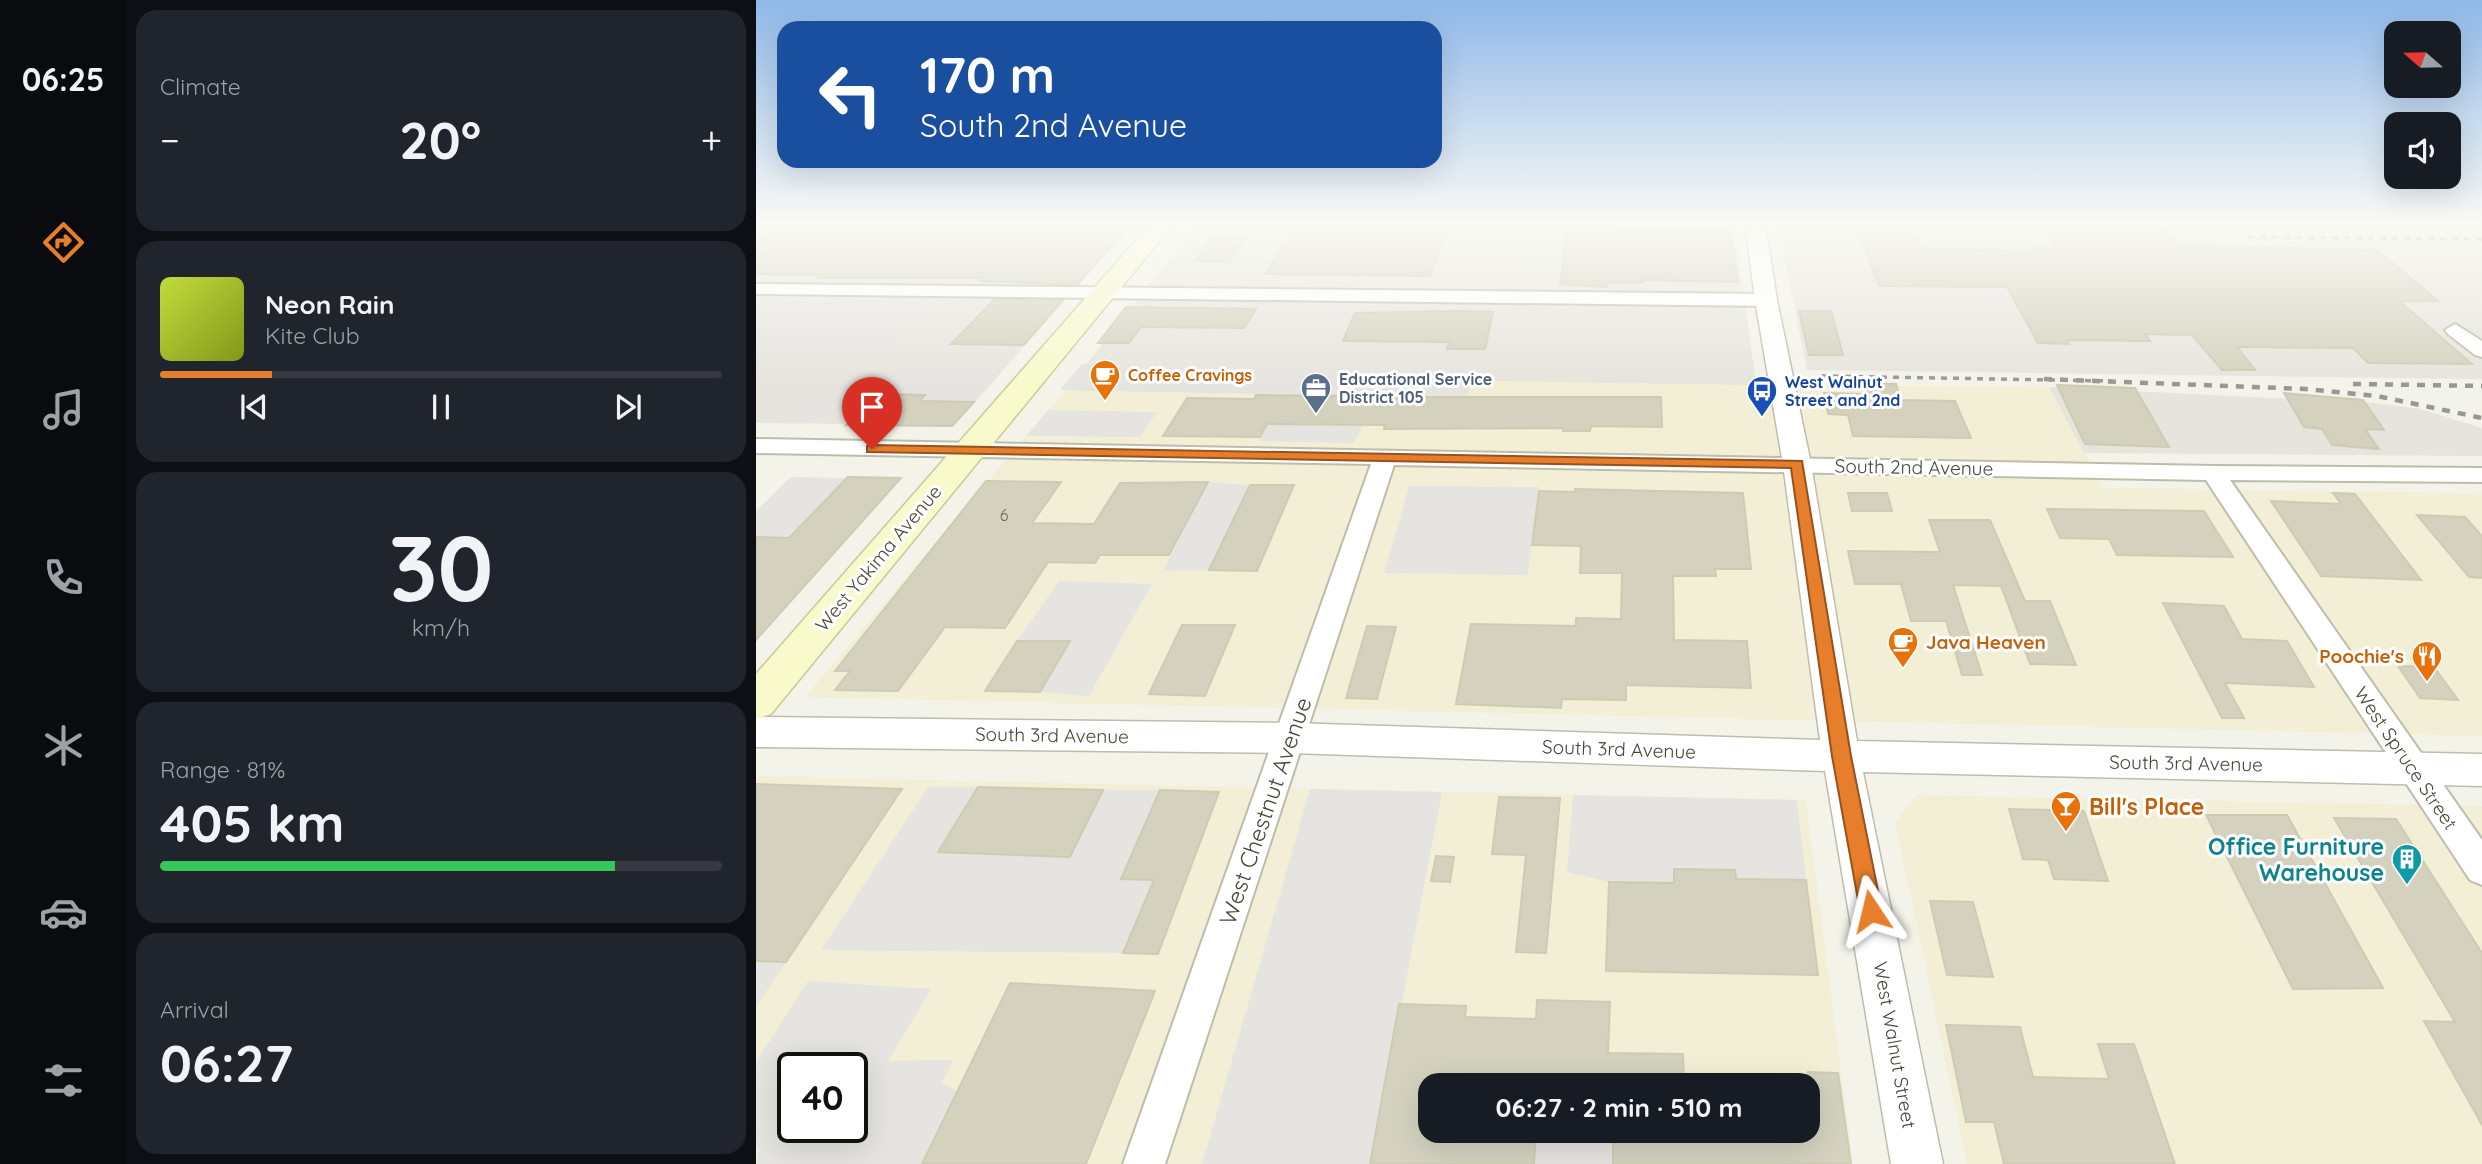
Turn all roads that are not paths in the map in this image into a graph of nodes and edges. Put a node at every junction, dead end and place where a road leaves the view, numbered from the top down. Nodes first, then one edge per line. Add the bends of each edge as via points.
1 (1117, 276) edge
2 (1763, 276) edge
3 (756, 289) edge
4 (1102, 294) junction
5 (1766, 300) junction
6 (2455, 330) dead end
7 (2482, 351) edge
8 (756, 446) edge
9 (969, 451) junction
10 (1385, 458) junction
11 (1797, 464) junction
12 (2213, 473) junction
13 (2482, 475) edge
14 (756, 702) edge
15 (756, 732) edge
16 (1291, 738) junction
17 (1842, 756) junction
18 (2413, 768) junction
19 (2482, 769) edge
20 (2482, 869) edge
21 (1143, 1164) edge
22 (1917, 1164) edge

1 - 4 main road, West Yakima Avenue
2 - 5 street, West Walnut Street
3 - 4 street
4 - 5 street
4 - 9 main road, West Yakima Avenue
5 - 11 street, West Walnut Street
6 - 7 street
8 - 9 street, South 2nd Avenue
9 - 10 street, South 2nd Avenue
9 - 14 main road, West Yakima Avenue
10 - 11 street, South 2nd Avenue
10 - 16 street, West Chestnut Avenue
11 - 12 street, South 2nd Avenue
11 - 17 street, West Walnut Street
12 - 13 street, South 2nd Avenue
12 - 18 street, West Spruce Street
15 - 16 street, South 3rd Avenue
16 - 17 street, South 3rd Avenue
16 - 21 street, West Chestnut Avenue
17 - 18 street, South 3rd Avenue
17 - 22 street, West Walnut Street
18 - 19 street, South 3rd Avenue
18 - 20 street, West Spruce Street

